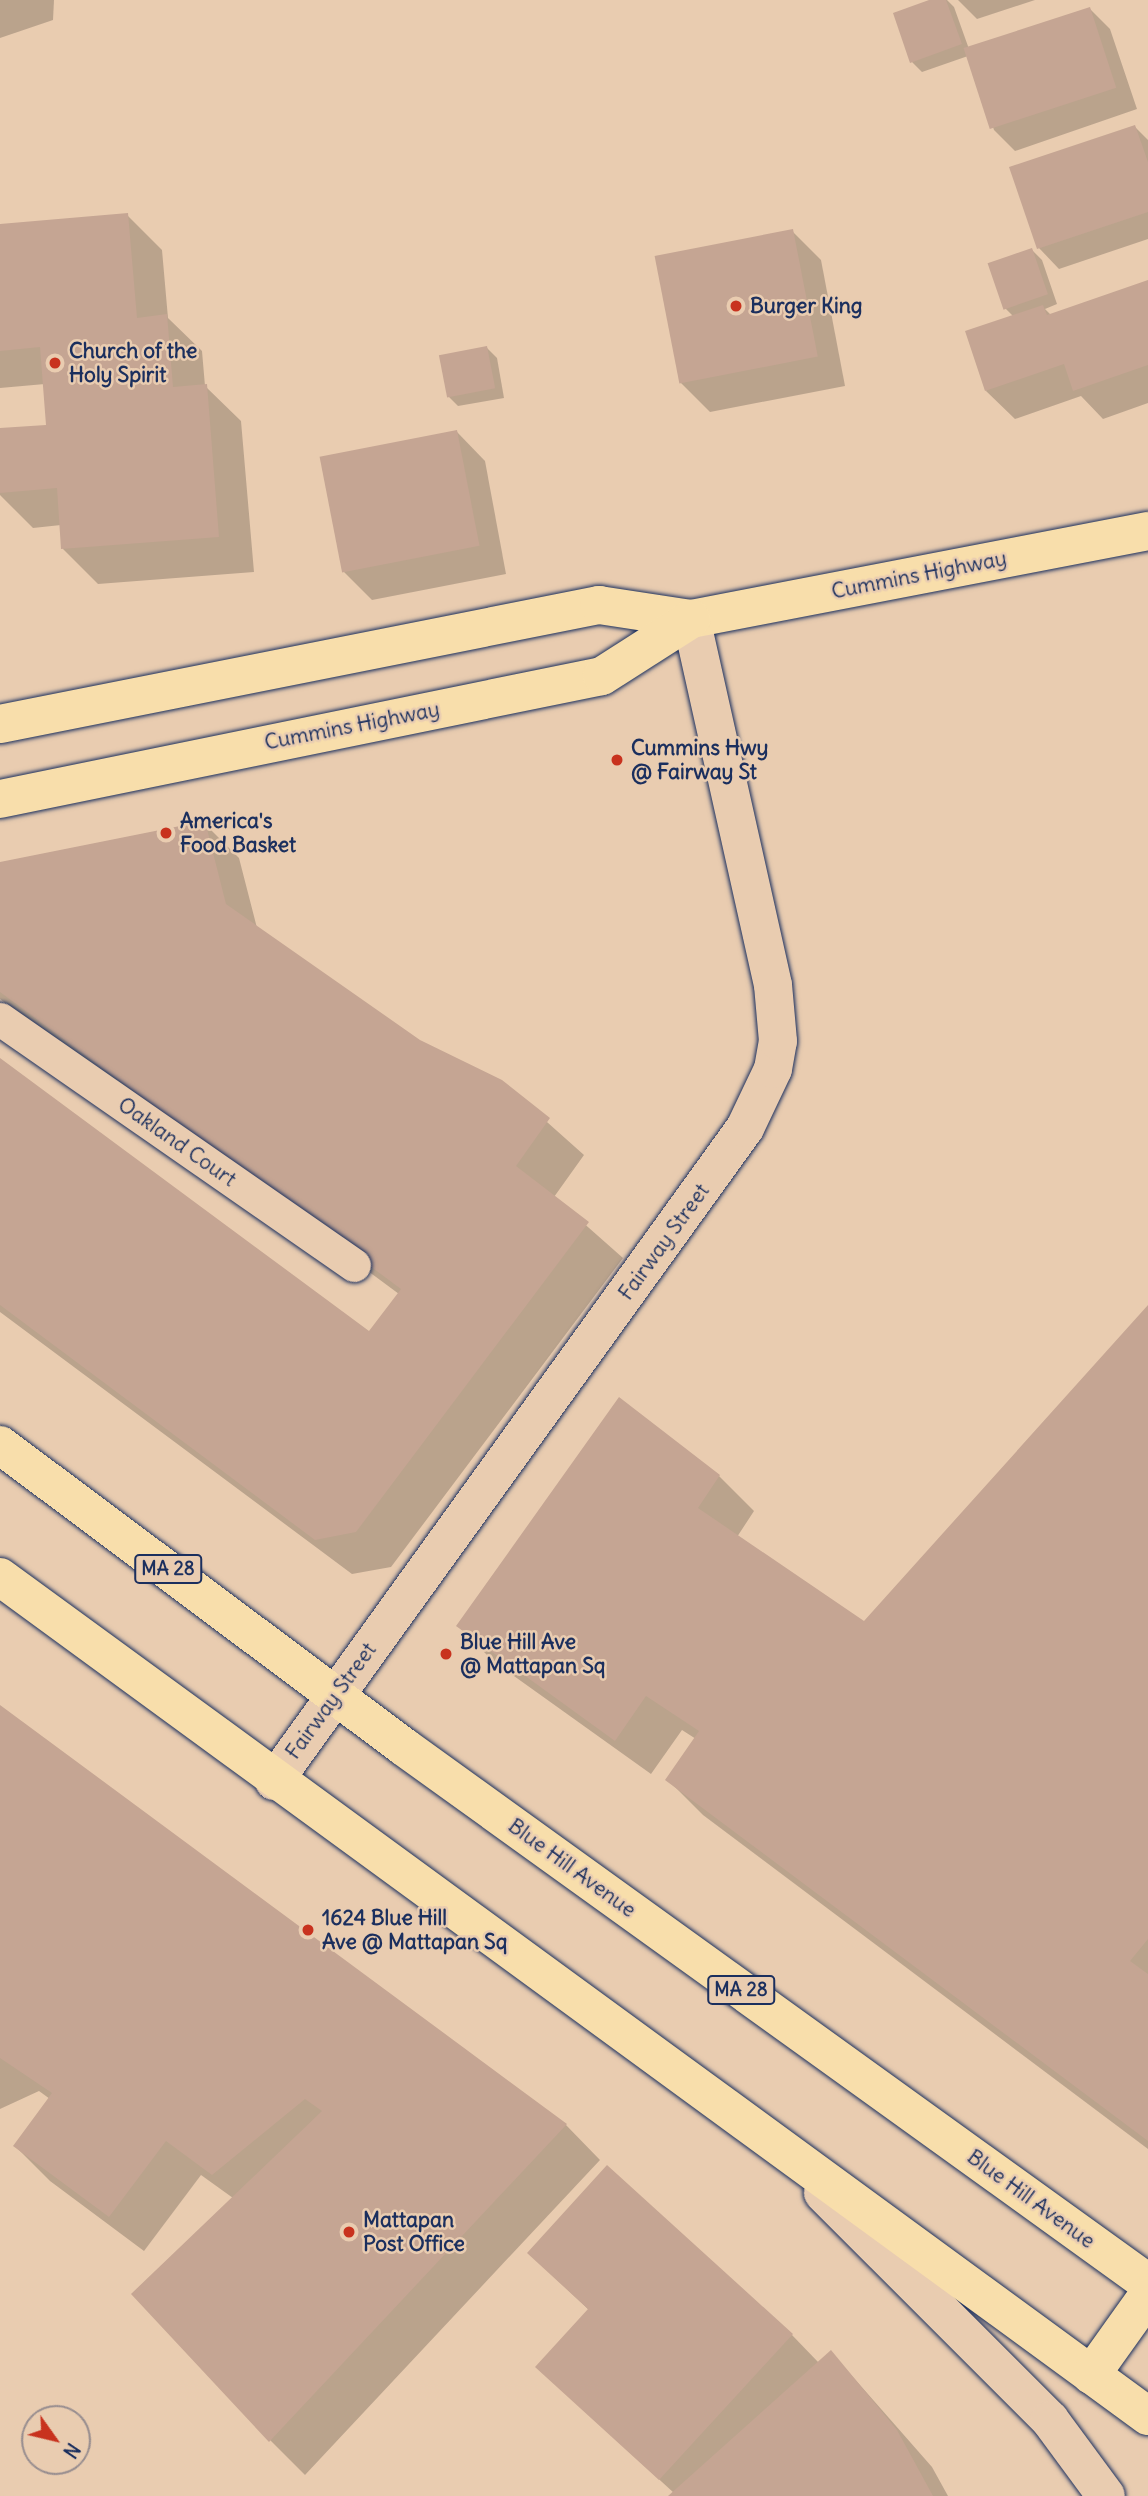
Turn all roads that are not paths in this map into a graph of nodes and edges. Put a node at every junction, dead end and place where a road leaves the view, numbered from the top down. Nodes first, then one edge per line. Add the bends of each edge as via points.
1 (1148, 531) edge
2 (691, 619) junction
3 (0, 724) edge
4 (0, 799) edge
5 (0, 1019) edge
6 (354, 1265) dead end
7 (0, 1446) edge
8 (0, 1577) edge
9 (335, 1695) junction
10 (274, 1781) junction
11 (776, 2147) junction
12 (1148, 2283) edge
13 (1148, 2295) edge
14 (1091, 2375) junction
15 (1148, 2416) edge
16 (1105, 2496) edge

1 - 2 main road, Cummins Highway
2 - 3 main road, Cummins Highway via 599,605
2 - 4 main road, Cummins Highway via 602,676
2 - 9 street, Fairway Street via 773,985 778,1041 773,1069 745,1128
5 - 6 lane, Oakland Court
7 - 9 main road, Blue Hill Avenue / MA 28
8 - 10 main road
9 - 10 street, Fairway Street
9 - 12 main road, Blue Hill Avenue / MA 28
10 - 11 main road
11 - 14 main road
11 - 16 street via 1051,2420
13 - 14 main road
14 - 15 main road

